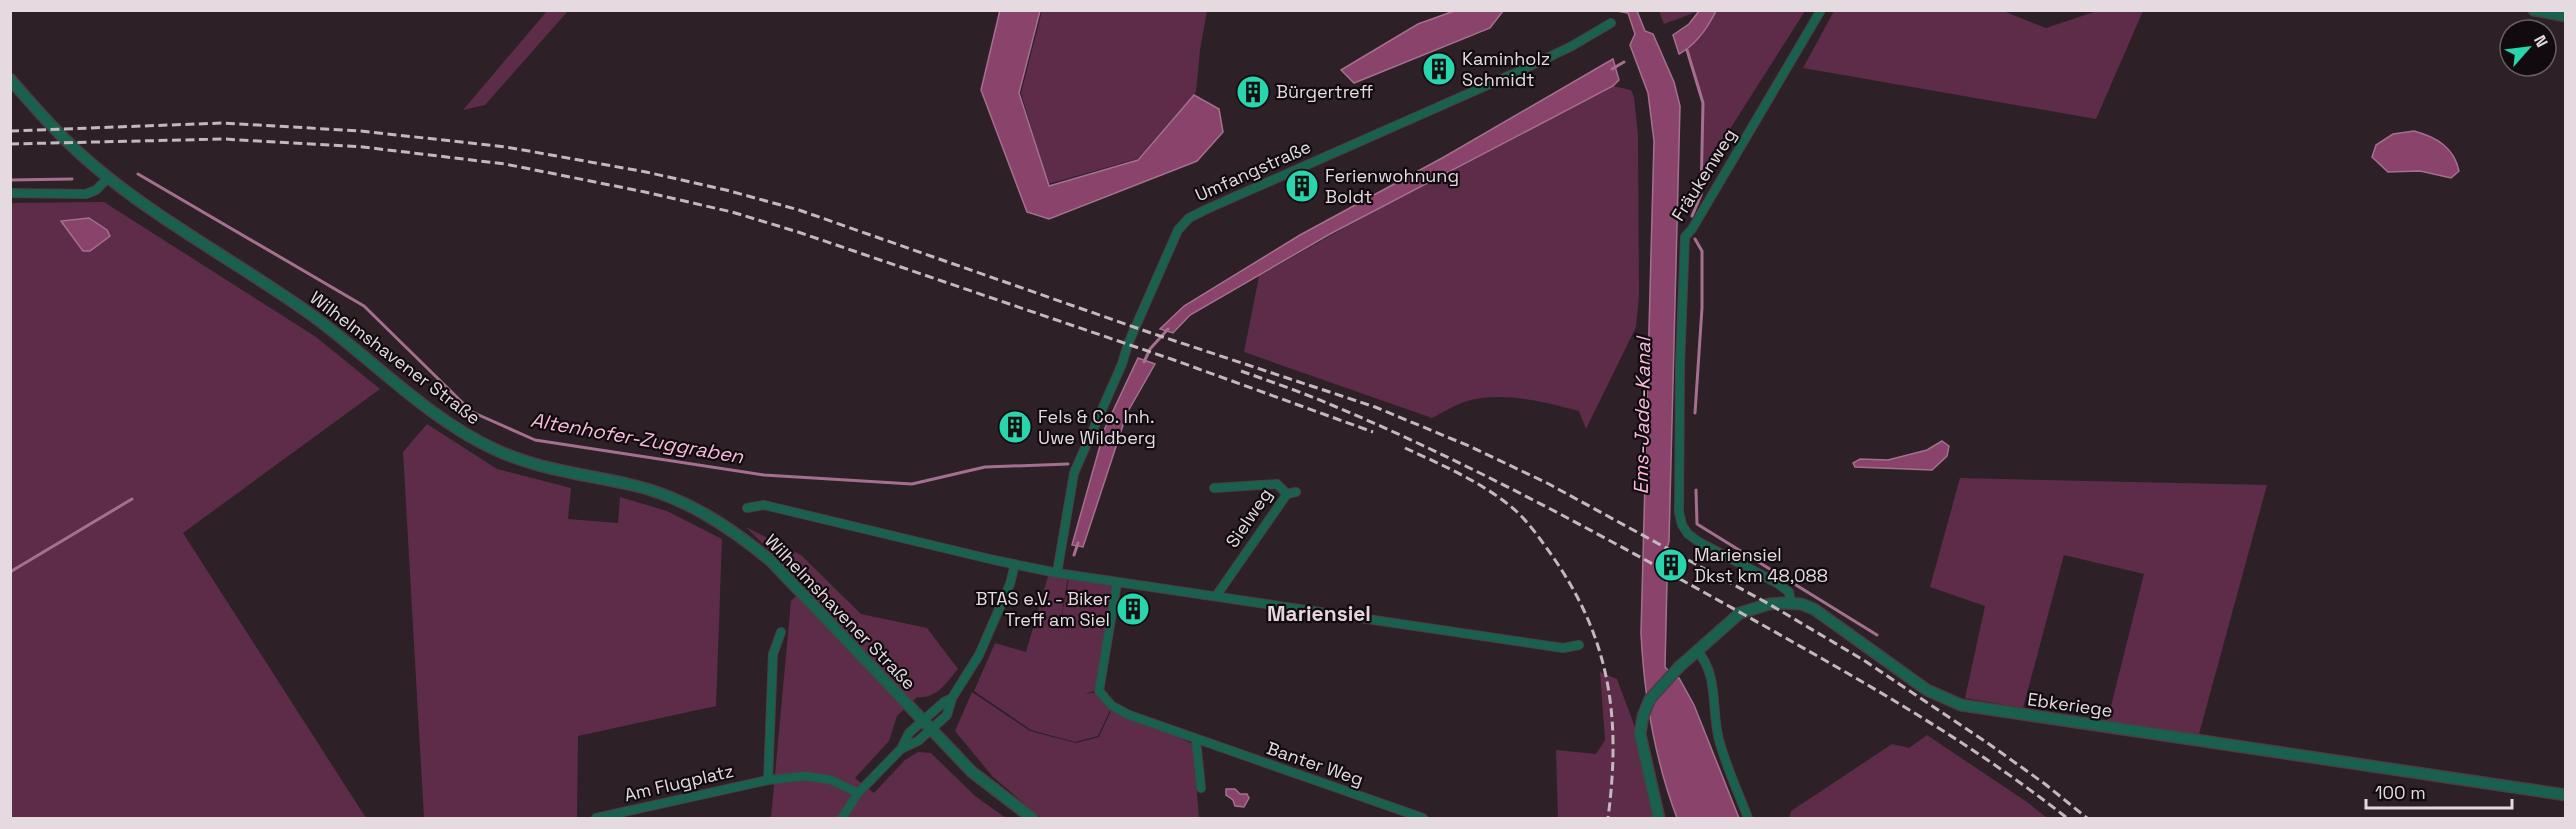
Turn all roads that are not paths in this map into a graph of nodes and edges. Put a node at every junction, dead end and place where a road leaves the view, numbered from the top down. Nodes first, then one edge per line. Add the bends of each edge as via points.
1 (1821, 10) edge
2 (2534, 10) edge
3 (2565, 16) edge
4 (1611, 23) dead end
5 (10, 79) edge
6 (108, 178) junction
7 (10, 193) edge
8 (1214, 488) dead end
9 (747, 508) dead end
10 (1015, 564) junction
11 (1057, 573) junction
12 (1117, 583) junction
13 (1216, 596) junction
14 (1791, 603) junction
15 (781, 632) dead end
16 (1579, 645) dead end
17 (1697, 651) junction
18 (952, 698) junction
19 (922, 721) junction
20 (931, 730) junction
21 (1196, 740) junction
22 (901, 749) junction
23 (768, 780) junction
24 (1202, 788) dead end
25 (858, 793) junction
26 (2565, 795) edge
27 (596, 819) edge
28 (842, 819) edge
29 (1032, 819) edge
30 (1423, 819) edge
31 (1659, 819) edge
32 (1748, 819) edge

1 - 14 street, Fräukenweg via 1684,237 1679,496 1682,525 1700,542 1789,592
2 - 3 street
4 - 11 street, Umfangstraße via 1524,69 1183,223 1077,464
5 - 6 street, Wilhelmshavener Straße via 62,136
6 - 7 street via 86,194
6 - 19 street, Wilhelmshavener Straße via 314,317 466,434 517,460 654,491 720,522 771,561
8 - 13 street, Sielweg via 1277,484 1292,493
9 - 10 street, Wilhelmshavener Straße via 764,505
10 - 11 street, Wilhelmshavener Straße
10 - 18 street via 979,655
11 - 12 street, Wilhelmshavener Straße
12 - 13 street, Wilhelmshavener Straße
12 - 21 street, Banter Weg via 1099,691 1112,706
13 - 16 street, Wilhelmshavener Straße via 1563,648
14 - 17 street, Ebkeriege via 1769,604 1740,613
14 - 26 street, Ebkeriege via 1814,609 1928,690 1961,705
15 - 23 street via 773,654
17 - 31 street, Ebkeriege via 1650,699 1640,726
17 - 32 street via 1706,661 1712,680 1714,720
18 - 19 street
18 - 20 street via 946,715
19 - 20 street, Wilhelmshavener Straße
19 - 22 street via 909,733
20 - 22 street
20 - 29 street, Wilhelmshavener Straße via 978,777
21 - 24 street
21 - 30 street, Banter Weg
22 - 25 street
23 - 25 street, Am Flugplatz via 805,776 831,780
23 - 27 street, Am Flugplatz
25 - 28 street

